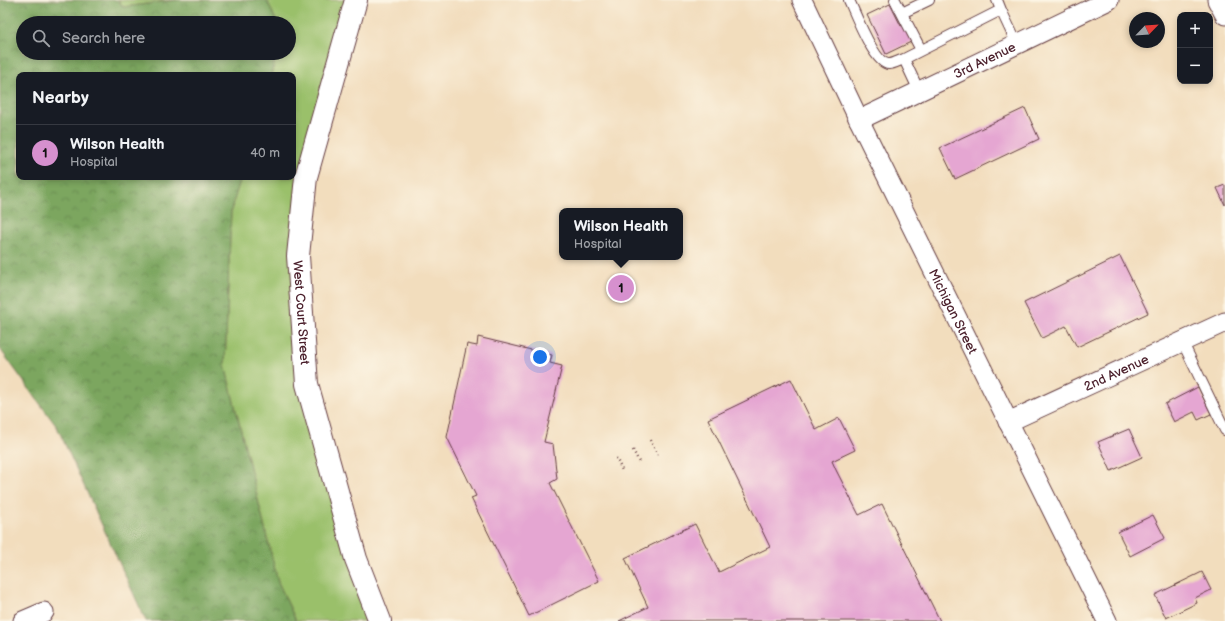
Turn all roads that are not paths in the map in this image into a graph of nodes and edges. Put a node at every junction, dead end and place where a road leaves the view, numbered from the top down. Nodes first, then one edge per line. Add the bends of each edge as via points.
1 (356, 0) edge
2 (802, 0) edge
3 (849, 0) edge
4 (895, 0) edge
5 (929, 0) edge
6 (1109, 0) edge
7 (1217, 0) edge
8 (999, 5) edge
9 (902, 13) junction
10 (1225, 15) edge
11 (1017, 44) junction
12 (921, 50) junction
13 (904, 59) junction
14 (919, 91) junction
15 (859, 120) junction
16 (1225, 322) edge
17 (1182, 341) junction
18 (1008, 422) junction
19 (1225, 430) edge
20 (44, 612) dead end
21 (23, 621) edge
22 (380, 621) edge
23 (1107, 621) edge

1 - 22 main road, West Court Street via 306,177 298,256 307,384 356,559
2 - 15 street, Michigan Street
3 - 13 lane via 874,52 881,61 889,64
4 - 9 lane
5 - 9 lane
6 - 11 street, 3rd Avenue
7 - 10 street
8 - 11 lane
8 - 12 lane
9 - 12 lane
11 - 14 street, 3rd Avenue
12 - 13 lane
13 - 14 lane
14 - 15 street, 3rd Avenue
15 - 18 street, Michigan Street
16 - 17 street, 2nd Avenue
17 - 18 street, 2nd Avenue
17 - 19 lane
18 - 23 street, Michigan Street
20 - 21 street

